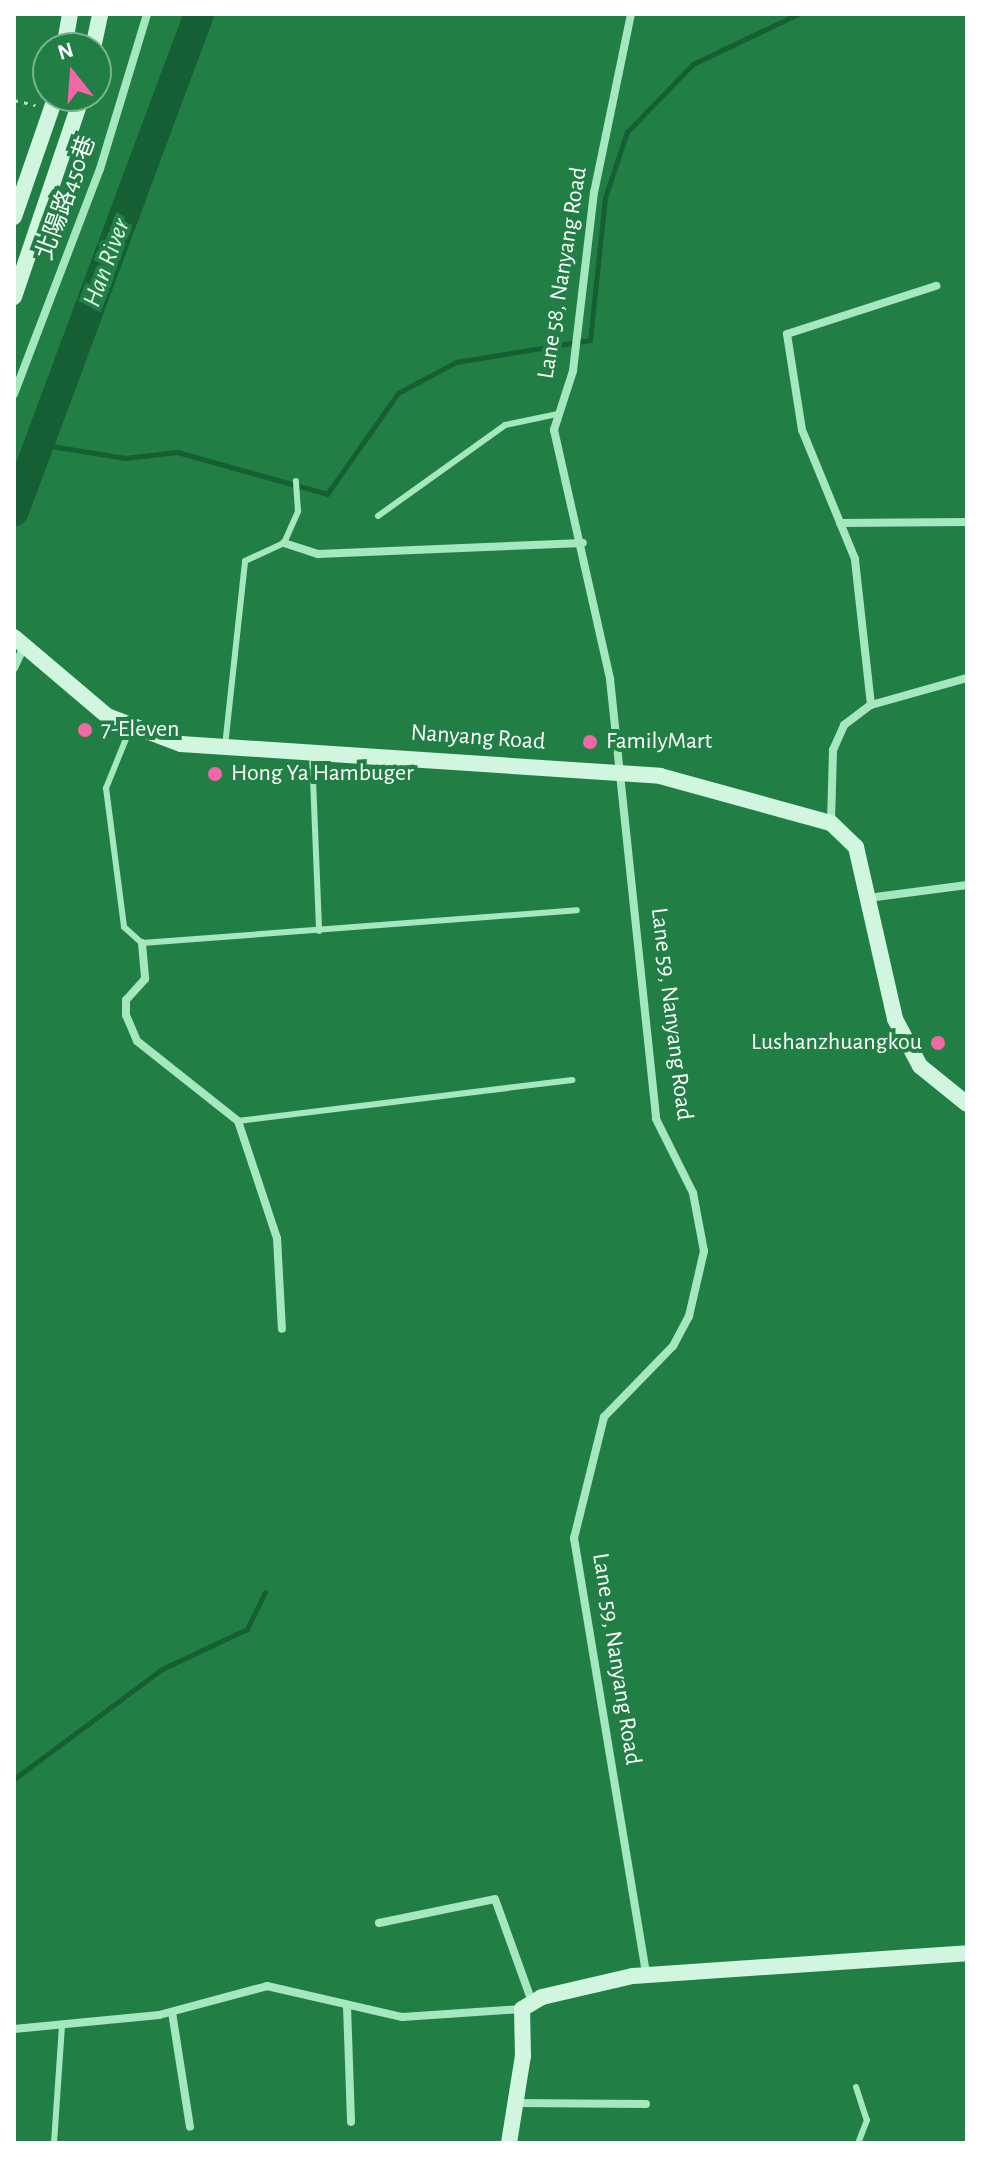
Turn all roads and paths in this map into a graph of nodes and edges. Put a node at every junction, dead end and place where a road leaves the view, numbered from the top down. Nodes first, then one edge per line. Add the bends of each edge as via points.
1 (147, 14) edge
2 (631, 14) edge
3 (52, 112) edge
4 (77, 112) edge
5 (14, 217) edge
6 (936, 286) dead end
7 (14, 297) edge
8 (14, 394) edge
9 (557, 414) junction
10 (296, 481) dead end
11 (378, 516) dead end
12 (967, 522) edge
13 (840, 523) junction
14 (284, 543) junction
15 (583, 543) junction
16 (18, 641) edge
17 (14, 668) edge
18 (967, 678) edge
19 (871, 705) junction
20 (130, 729) junction
21 (225, 746) junction
22 (312, 754) junction
23 (623, 773) junction
24 (831, 823) junction
25 (967, 885) edge
26 (868, 898) junction
27 (577, 910) dead end
28 (319, 931) junction
29 (142, 943) junction
30 (572, 1080) dead end
31 (967, 1104) edge
32 (238, 1121) junction
33 (282, 1329) dead end
34 (379, 1923) dead end
35 (967, 1953) edge
36 (646, 1976) junction
37 (347, 2006) junction
38 (527, 2006) junction
39 (172, 2012) junction
40 (62, 2027) junction
41 (14, 2029) edge
42 (856, 2087) dead end
43 (516, 2103) junction
44 (646, 2104) dead end
45 (351, 2122) dead end
46 (190, 2127) dead end
47 (54, 2143) edge
48 (509, 2143) edge
49 (858, 2143) edge

1 - 8 street, 北陽路450巷 via 104,156
2 - 9 street, Lane 58, Nanyang Road via 594,192 573,371
3 - 5 street
4 - 7 street
6 - 13 street via 787,334 802,430
9 - 11 lane via 505,425
9 - 15 street, Lane 58, Nanyang Road via 554,430
10 - 14 lane via 298,511
12 - 13 street
13 - 19 street via 855,559
14 - 15 street via 318,554
14 - 21 lane via 245,561
15 - 23 street, Lane 58, Nanyang Road
16 - 17 street
16 - 20 street, Nanyang Road
18 - 19 street
19 - 24 street via 844,725 833,750
20 - 21 street, Nanyang Road via 181,744
20 - 29 lane via 106,788 124,927
21 - 22 street, Nanyang Road
22 - 23 street, Nanyang Road
22 - 28 lane
23 - 24 street, Nanyang Road via 703,786
23 - 36 street, Lane 59, Nanyang Road via 656,1119 693,1193 704,1251 689,1316 673,1346 604,1417 574,1538
24 - 26 street via 856,847
25 - 26 street
26 - 31 street via 895,1019 920,1066
27 - 28 lane
28 - 29 lane
29 - 32 street via 145,979 126,1000 137,1041
30 - 32 lane
32 - 33 street via 277,1238
34 - 38 street via 495,1899
35 - 36 street
36 - 38 street
37 - 38 street via 402,2017
37 - 39 street via 302,1989 267,1986
37 - 45 street
38 - 43 street
39 - 40 street
39 - 46 street
40 - 41 street
40 - 47 lane
42 - 49 lane via 867,2120
43 - 44 street
43 - 48 street

